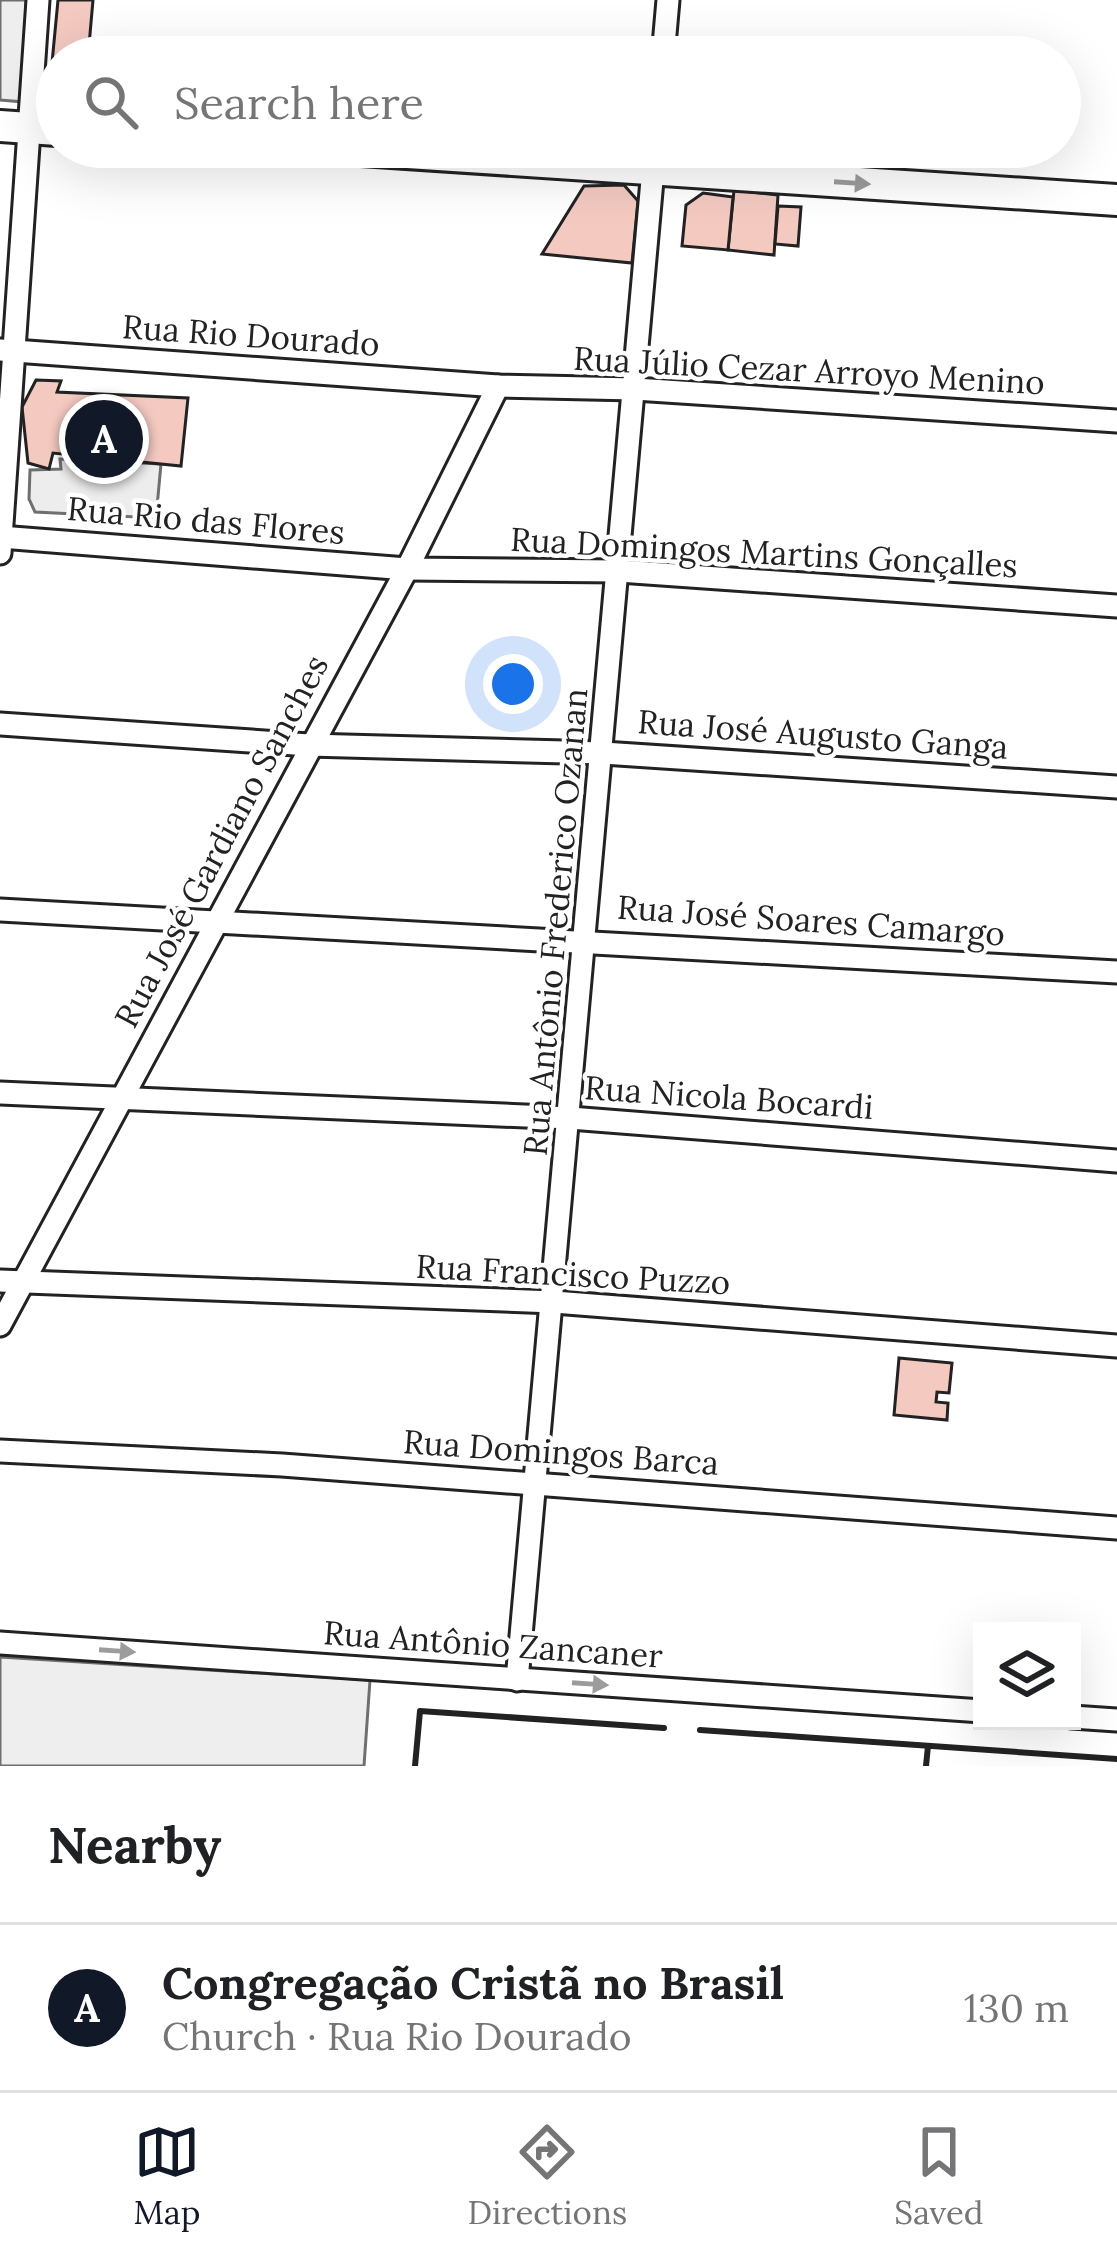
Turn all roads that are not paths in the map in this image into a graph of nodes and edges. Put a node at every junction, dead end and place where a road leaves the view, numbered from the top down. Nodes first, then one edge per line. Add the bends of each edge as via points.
1 (38, 0) edge
2 (668, 0) edge
3 (665, 36) edge
4 (28, 128) edge
5 (653, 168) edge
6 (764, 168) edge
7 (1117, 200) edge
8 (7, 350) edge
9 (498, 386) junction
10 (634, 389) junction
11 (1117, 422) edge
12 (0, 537) edge
13 (0, 554) edge
14 (406, 569) junction
15 (619, 571) junction
16 (1117, 606) edge
17 (0, 724) edge
18 (309, 745) junction
19 (603, 753) junction
20 (1117, 787) edge
21 (0, 910) edge
22 (212, 923) junction
23 (586, 938) junction
24 (1117, 972) edge
25 (0, 1093) edge
26 (119, 1100) junction
27 (570, 1118) junction
28 (1117, 1161) edge
29 (0, 1281) edge
30 (25, 1281) junction
31 (554, 1302) junction
32 (0, 1324) edge
33 (1117, 1346) edge
34 (0, 1451) edge
35 (537, 1483) junction
36 (1117, 1528) edge
37 (0, 1643) edge
38 (517, 1680) junction
39 (973, 1710) edge
40 (1081, 1718) edge
41 (1117, 1720) edge

1 - 4 street
2 - 3 street
4 - 8 street
5 - 10 street, Rua Antônio Frederico Ozanan
6 -> 7 street
8 - 9 street, Rua Rio Dourado
8 - 12 street
9 - 10 street, Rua Júlio Cezar Arroyo Menino
9 - 14 street, Rua José Gardiano Sanches
10 - 11 street, Rua Júlio Cezar Arroyo Menino
10 - 15 street, Rua Antônio Frederico Ozanan
12 - 13 street
12 - 14 street, Rua Rio das Flores
14 - 15 street, Rua Domingos Martins Gonçalles
14 - 18 street, Rua José Gardiano Sanches
15 - 16 street, Rua Domingos Martins Gonçalles
15 - 19 street, Rua Antônio Frederico Ozanan
17 - 18 street, Rua José Augusto Ganga
18 - 19 street, Rua José Augusto Ganga
18 - 22 street, Rua José Gardiano Sanches
19 - 20 street, Rua José Augusto Ganga
19 - 23 street, Rua Antônio Frederico Ozanan
21 - 22 street, Rua José Soares Camargo
22 - 23 street, Rua José Soares Camargo
22 - 26 street, Rua José Gardiano Sanches
23 - 24 street, Rua José Soares Camargo
23 - 27 street, Rua Antônio Frederico Ozanan
25 - 26 street, Rua Nicola Bocardi
26 - 27 street, Rua Nicola Bocardi
26 - 30 street, Rua José Gardiano Sanches
27 - 28 street, Rua Nicola Bocardi
27 - 31 street, Rua Antônio Frederico Ozanan
29 - 30 street, Rua Francisco Puzzo
30 - 31 street, Rua Francisco Puzzo
30 - 32 street, Rua José Gardiano Sanches
31 - 33 street, Rua Francisco Puzzo
31 - 35 street, Rua Antônio Frederico Ozanan
34 - 35 street, Rua Domingos Barca
35 - 36 street, Rua Domingos Barca
35 - 38 street, Rua Antônio Frederico Ozanan
37 -> 38 street, Rua Antônio Zancaner
38 -> 39 street, Rua Antônio Zancaner
40 - 41 street

